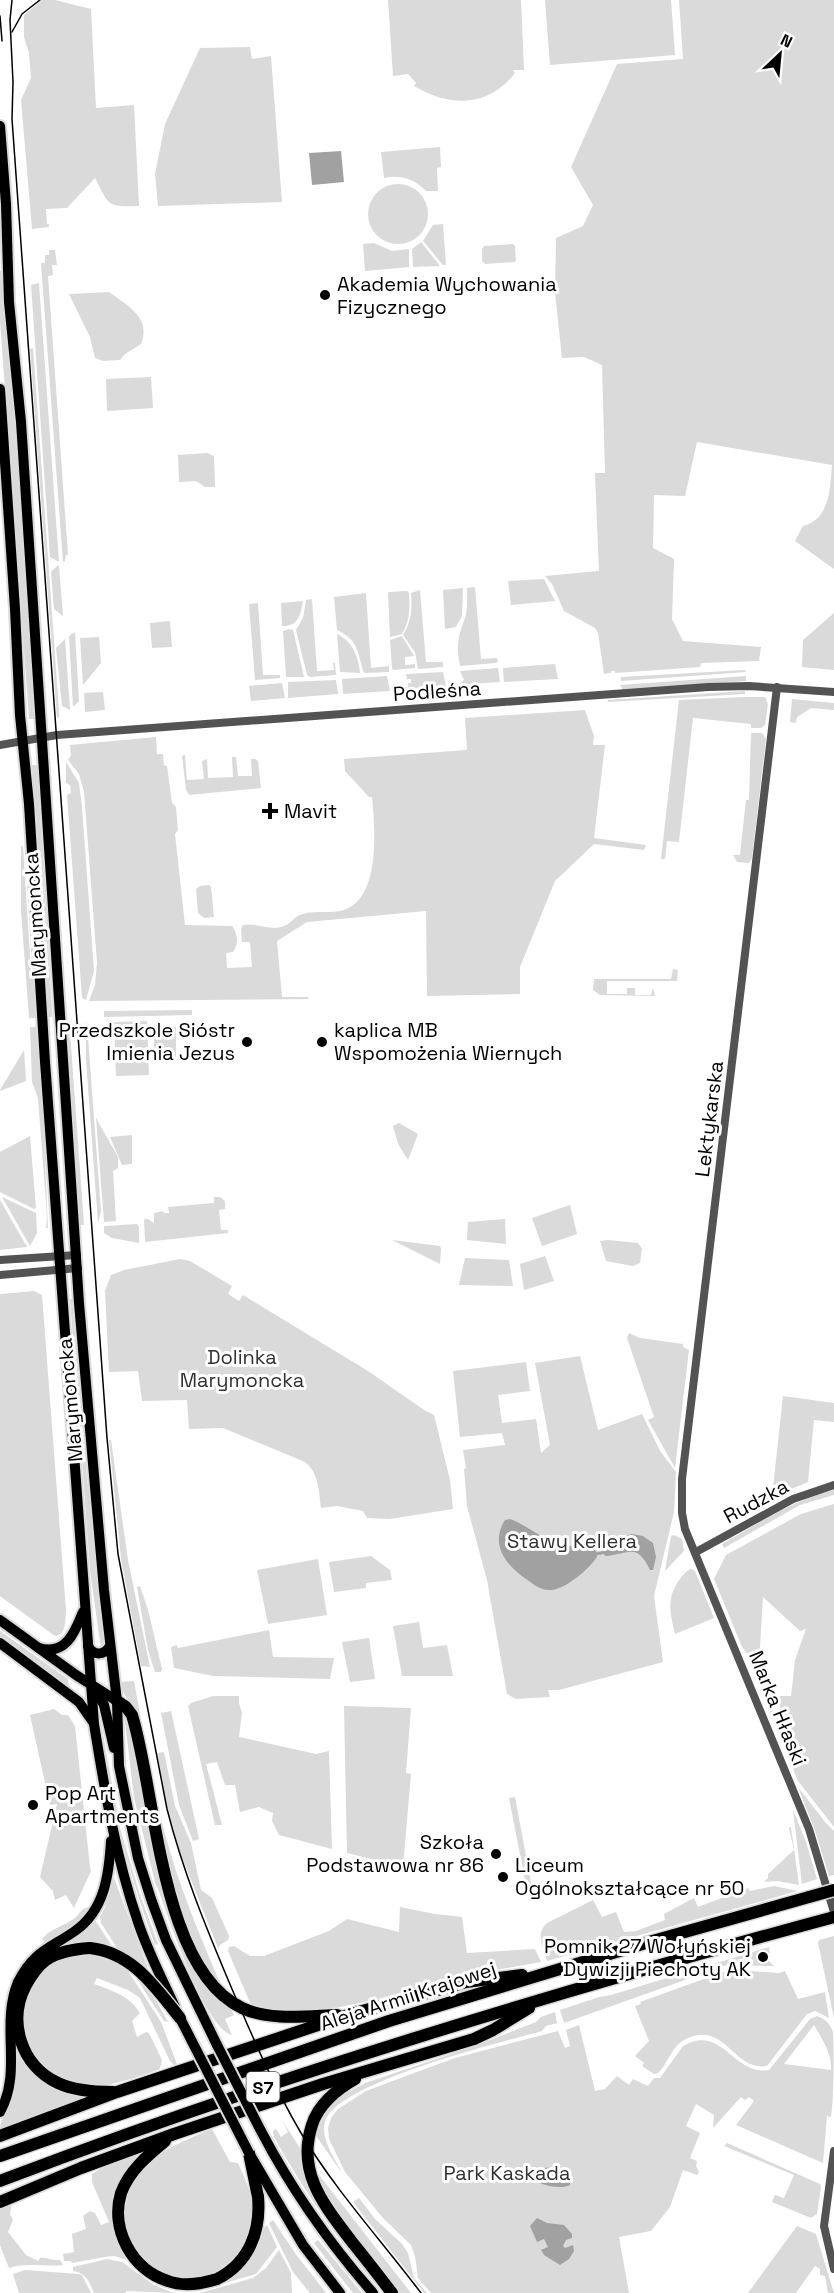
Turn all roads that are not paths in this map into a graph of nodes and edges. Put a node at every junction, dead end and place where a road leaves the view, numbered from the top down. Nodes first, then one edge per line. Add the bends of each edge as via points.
1 (0, 126) edge
2 (4, 238) edge
3 (0, 389) edge
4 (777, 687) junction
5 (834, 692) edge
6 (42, 736) junction
7 (22, 741) junction
8 (0, 745) edge
9 (60, 1255) junction
10 (77, 1255) junction
11 (0, 1260) edge
12 (78, 1268) junction
13 (60, 1269) junction
14 (0, 1275) edge
15 (834, 1485) edge
16 (696, 1552) junction
17 (85, 1607) junction
18 (0, 1620) edge
19 (0, 1643) edge
20 (88, 1646) junction
21 (110, 1646) junction
22 (39, 1648) junction
23 (92, 1685) junction
24 (117, 1701) junction
25 (94, 1724) junction
26 (119, 1766) junction
27 (111, 1828) junction
28 (834, 1890) edge
29 (834, 1912) edge
30 (834, 1917) edge
31 (555, 1970) junction
32 (540, 2001) junction
33 (348, 2014) junction
34 (180, 2018) junction
35 (364, 2074) junction
36 (117, 2092) junction
37 (0, 2112) edge
38 (174, 2134) junction
39 (0, 2136) edge
40 (834, 2151) edge
41 (249, 2152) junction
42 (0, 2156) edge
43 (0, 2181) edge
44 (0, 2202) edge
45 (834, 2269) edge
46 (340, 2293) edge
47 (373, 2293) edge
48 (392, 2293) edge

1 - 2 main road, Marymoncka
2 - 6 main road, Marymoncka
3 - 7 main road, Marymoncka
4 - 5 street, Podleśna
4 - 6 street, Podleśna via 708,687
4 - 16 street, Lektykarska via 682,1479 684,1521
6 - 7 street, Podleśna
6 - 10 main road, Marymoncka
7 - 8 street, Podleśna
7 - 9 main road, Marymoncka
9 - 10 street
9 - 11 street
9 - 13 main road, Marymoncka
10 - 12 main road, Marymoncka
12 - 13 street
12 - 21 main road, Marymoncka
13 - 14 street
13 - 17 main road, Marymoncka
15 - 16 street, Rudzka via 798,1496
16 - 29 street, Marka Hłaski via 809,1829
17 - 20 main road, Marymoncka
17 - 22 main road via 66,1643 52,1650
18 - 22 main road
19 - 25 main road via 79,1702
20 - 21 main road via 100,1653
20 - 23 main road, Marymoncka
21 - 24 main road, Marymoncka
22 - 23 main road
23 - 24 main road
23 - 25 main road, Marymoncka
23 - 26 main road via 104,1705
24 - 26 main road, Marymoncka
24 - 33 highway via 130,1710 137,1730 178,1919 192,1954 213,1986 251,2011 310,2017
25 - 27 main road, Marymoncka
26 - 47 main road, bridge via 138,1858 166,1940 207,2026 274,2156 325,2236
27 - 34 main road, bridge via 147,1946
27 - 37 main road via 110,1862 98,1905 81,1926 35,1957 14,1990 8,2016 10,2080
28 - 31 highway, Aleja Armii Krajowej / S7, bridge
30 - 32 highway, S7
31 - 33 highway via 466,1982
31 - 42 highway, Aleja Armii Krajowej / S7 via 389,2021
32 - 35 highway via 474,2039
32 - 43 highway, S7 via 158,2122
33 - 36 highway
34 - 36 highway, bridge via 134,1965 111,1952 90,1948 67,1951 39,1967 18,2007 18,2032 28,2058 48,2078 72,2088
34 - 41 main road, bridge
35 - 38 highway
35 - 48 highway via 344,2085 320,2109 307,2142 307,2161 321,2200
36 - 39 highway
38 - 41 highway, bridge via 144,2159 126,2183 119,2205 121,2233 128,2250 155,2276 168,2282 217,2279 243,2260 255,2238 259,2205
38 - 44 highway
40 - 45 street via 824,2226
41 - 46 main road via 303,2246

